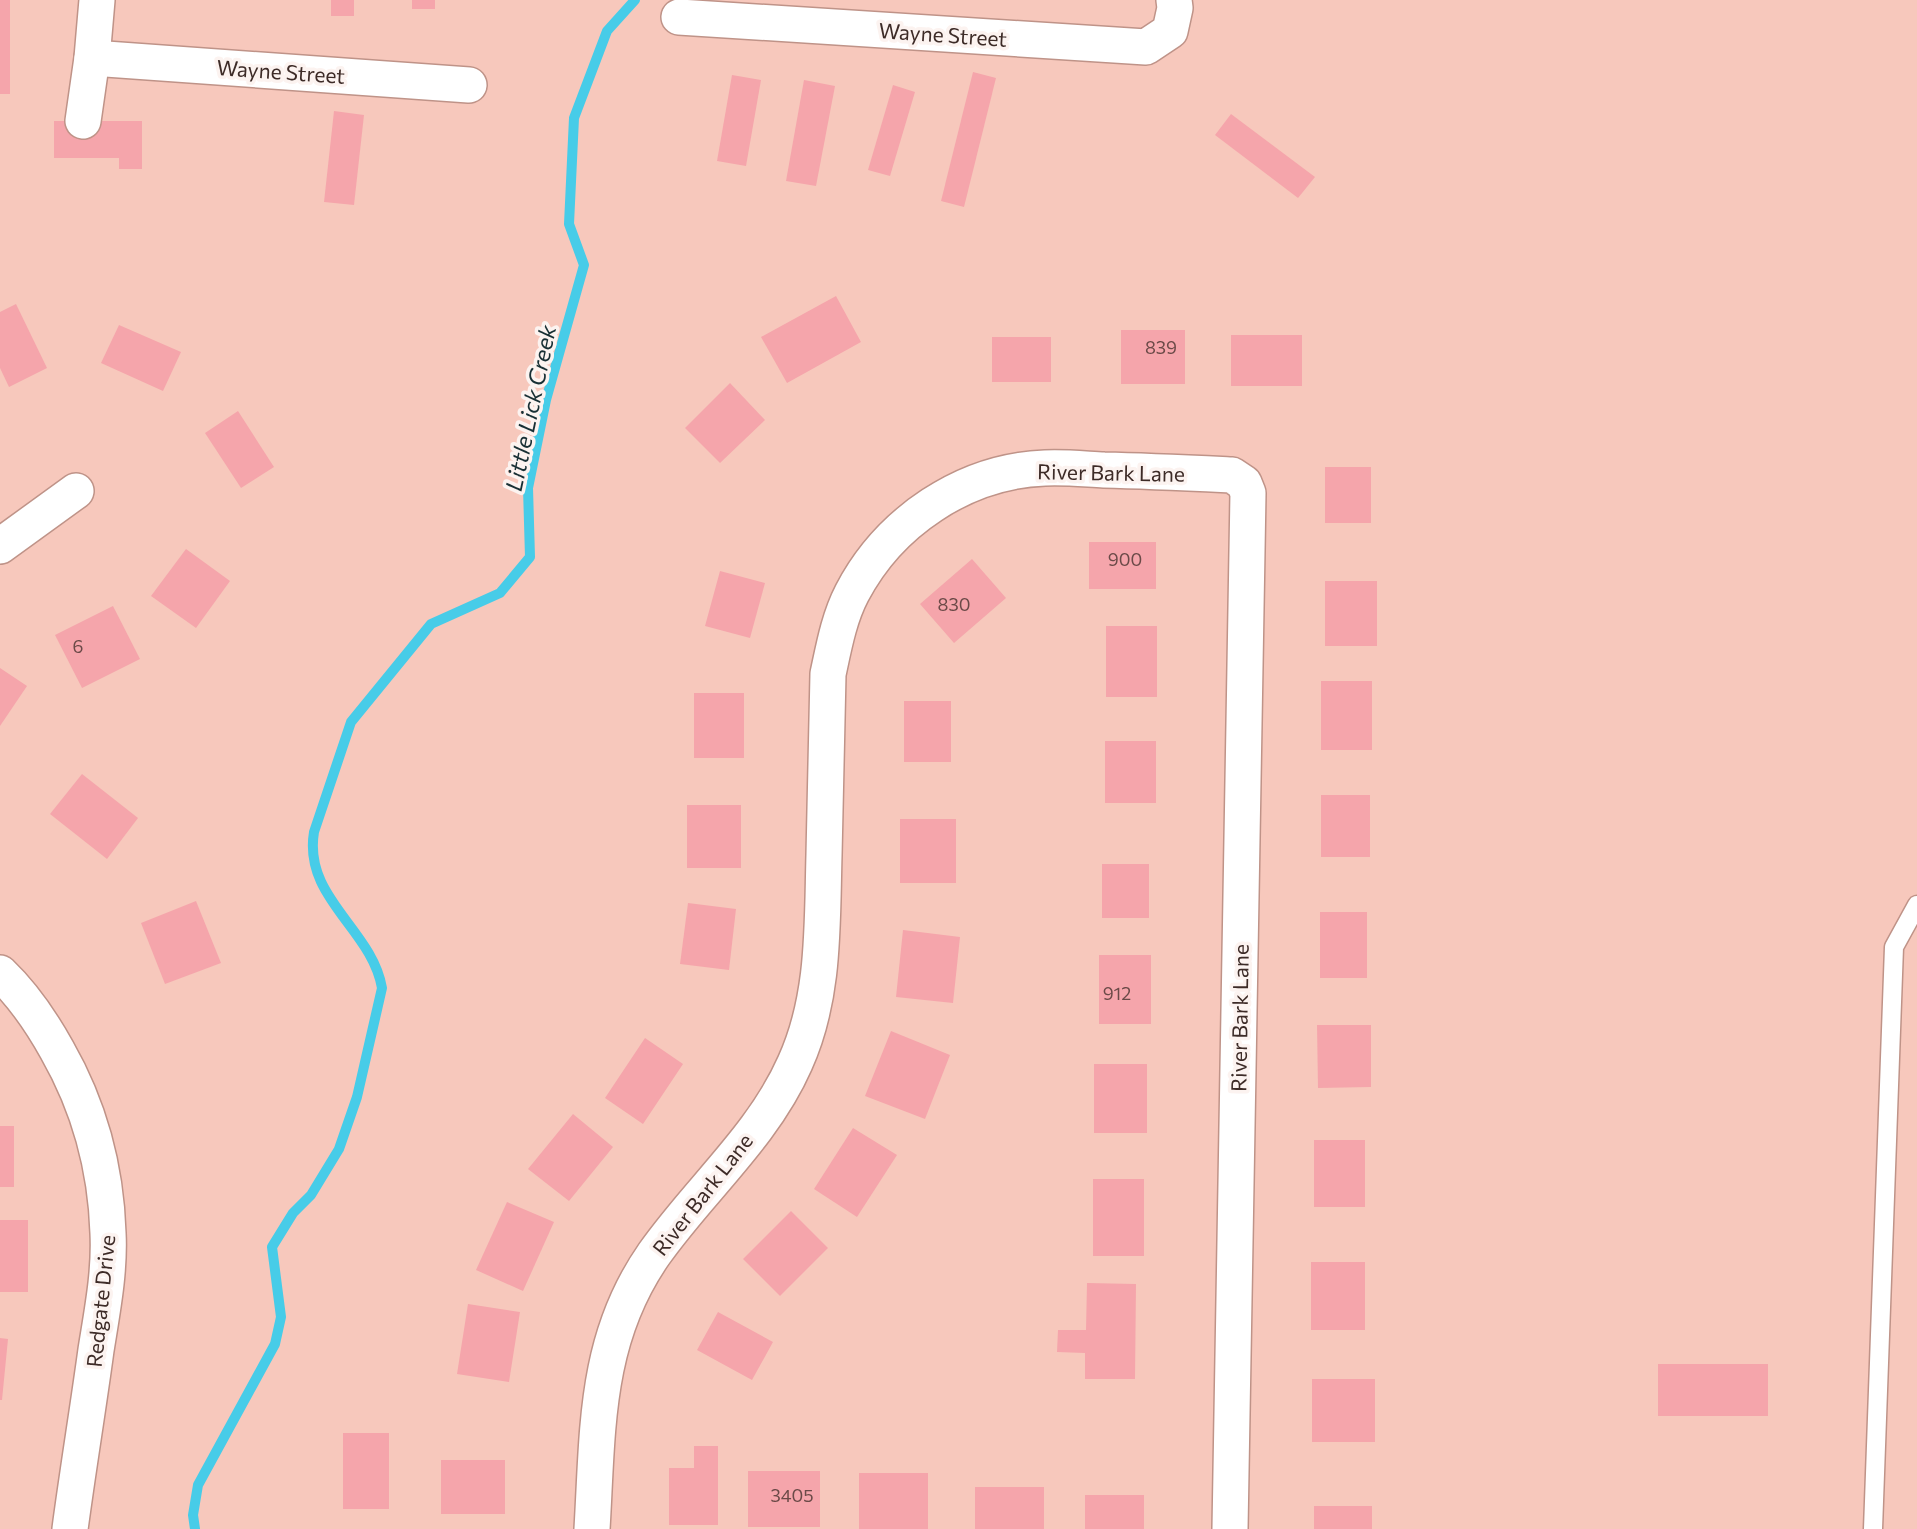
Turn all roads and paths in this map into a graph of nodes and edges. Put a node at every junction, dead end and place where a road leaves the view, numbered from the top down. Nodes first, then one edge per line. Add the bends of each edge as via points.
1 (97, 0) edge
2 (1174, 0) edge
3 (679, 17) dead end
4 (92, 58) junction
5 (469, 85) dead end
6 (83, 121) dead end
7 (76, 491) dead end
8 (0, 546) edge
9 (1917, 905) edge
10 (0, 974) edge
11 (70, 1529) edge
12 (592, 1529) edge
13 (1230, 1529) edge
14 (1873, 1529) edge

1 - 4 street
2 - 3 street, Wayne Street via 1170,31 1146,47
4 - 5 street, Wayne Street
4 - 6 street
7 - 8 street
9 - 14 lane via 1894,947
10 - 11 street, Redgate Drive via 46,1030 70,1073 90,1122 104,1181 109,1235 104,1295
12 - 13 street, River Bark Lane via 600,1394 611,1343 630,1295 653,1255 769,1110 795,1063 813,1013 821,960 828,674 836,633 852,594 894,535 926,508 962,488 1003,474 1044,468 1232,475 1244,483 1248,493

